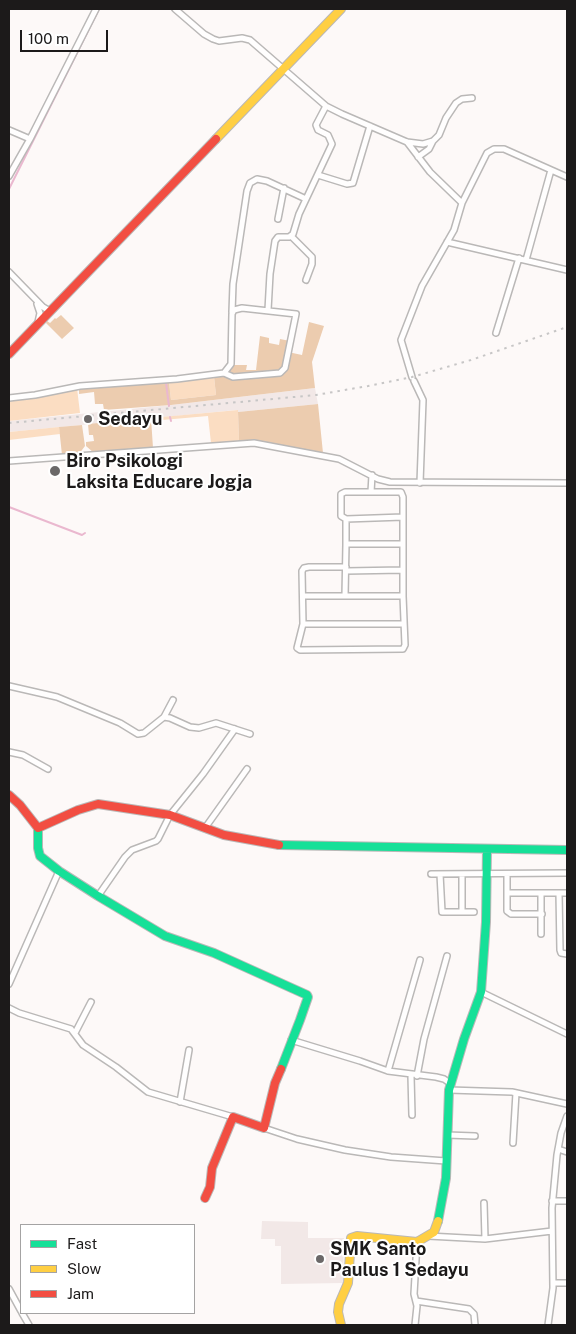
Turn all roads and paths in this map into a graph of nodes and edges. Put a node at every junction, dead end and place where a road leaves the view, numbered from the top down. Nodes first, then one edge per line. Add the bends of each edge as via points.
1 (96, 9) edge
2 (176, 9) edge
3 (341, 9) edge
4 (282, 68) junction
5 (472, 98) dead end
6 (326, 106) junction
7 (370, 126) junction
8 (9, 130) edge
9 (30, 138) junction
10 (407, 142) junction
11 (433, 142) junction
12 (418, 157) junction
13 (551, 170) junction
14 (318, 175) junction
15 (9, 176) edge
16 (567, 177) edge
17 (284, 188) junction
18 (306, 199) junction
19 (462, 203) junction
20 (278, 219) dead end
21 (291, 236) junction
22 (447, 242) junction
23 (519, 258) junction
24 (526, 260) junction
25 (567, 270) edge
26 (9, 272) edge
27 (306, 280) dead end
28 (34, 299) junction
29 (52, 309) junction
30 (268, 310) junction
31 (232, 314) junction
32 (37, 324) junction
33 (496, 333) dead end
34 (9, 354) edge
35 (224, 373) junction
36 (9, 398) edge
37 (9, 461) edge
38 (372, 475) junction
39 (383, 480) junction
40 (420, 482) junction
41 (567, 484) edge
42 (371, 492) junction
43 (384, 492) junction
44 (403, 517) junction
45 (346, 519) junction
46 (346, 544) junction
47 (403, 544) junction
48 (346, 569) junction
49 (403, 570) junction
50 (303, 596) junction
51 (345, 596) junction
52 (403, 596) junction
53 (303, 624) junction
54 (404, 624) junction
55 (9, 686) edge
56 (173, 700) dead end
57 (164, 717) junction
58 (235, 730) junction
59 (250, 734) dead end
60 (9, 752) edge
61 (48, 769) dead end
62 (247, 769) dead end
63 (9, 795) edge
64 (170, 815) junction
65 (36, 826) junction
66 (205, 828) junction
67 (487, 850) junction
68 (567, 850) edge
69 (59, 870) junction
70 (486, 873) junction
71 (431, 874) dead end
72 (440, 874) junction
73 (462, 874) junction
74 (507, 874) junction
75 (567, 874) edge
76 (507, 893) junction
77 (541, 893) junction
78 (559, 893) junction
79 (567, 893) edge
80 (98, 896) junction
81 (462, 912) junction
82 (474, 912) dead end
83 (542, 914) junction
84 (541, 934) dead end
85 (567, 954) edge
86 (447, 956) dead end
87 (420, 960) dead end
88 (9, 984) edge
89 (482, 992) junction
90 (91, 1002) dead end
91 (9, 1008) edge
92 (75, 1033) junction
93 (567, 1034) edge
94 (291, 1040) junction
95 (189, 1050) dead end
96 (388, 1072) junction
97 (414, 1076) junction
98 (450, 1087) junction
99 (516, 1093) junction
100 (180, 1102) junction
101 (567, 1104) edge
102 (412, 1115) dead end
103 (567, 1116) edge
104 (233, 1117) junction
105 (264, 1128) junction
106 (447, 1135) junction
107 (475, 1136) dead end
108 (513, 1143) dead end
109 (558, 1150) junction
110 (567, 1152) edge
111 (446, 1161) junction
112 (205, 1198) dead end
113 (552, 1201) junction
114 (567, 1201) edge
115 (484, 1203) dead end
116 (552, 1230) junction
117 (426, 1236) junction
118 (485, 1239) junction
119 (417, 1242) junction
120 (553, 1282) junction
121 (567, 1283) edge
122 (9, 1289) edge
123 (416, 1301) junction
124 (20, 1308) edge
125 (341, 1325) edge
126 (414, 1325) edge
127 (475, 1325) edge
128 (548, 1325) edge

1 - 9 street
2 - 4 street via 213,39 250,40
3 - 4 street
4 - 6 street
4 - 29 street
5 - 11 street via 456,103
6 - 7 street
6 - 14 street via 316,125 318,130 328,135 332,144
7 - 10 street
7 - 14 street via 353,183
8 - 9 street
9 - 15 street
10 - 11 street
10 - 12 street
11 - 12 street
12 - 19 street
13 - 16 street
13 - 19 street via 504,148 490,150
13 - 24 street
14 - 18 street
17 - 18 street
17 - 20 street
17 - 31 street via 257,180 247,191 233,284
18 - 21 street
19 - 22 street
21 - 27 street via 312,257
21 - 30 street via 280,236 275,241
22 - 23 street
22 - 40 street via 422,286 401,340 423,400
23 - 24 street
23 - 33 street
24 - 25 street
26 - 28 street
28 - 29 street via 45,309
28 - 32 street via 40,313
29 - 32 street
30 - 31 street via 237,308
30 - 35 street via 296,314 284,371 233,377
31 - 35 street via 231,364
32 - 34 street
35 - 36 street via 80,386
37 - 38 street via 254,443 329,456
38 - 39 street
38 - 42 street
39 - 40 street
39 - 43 street
40 - 41 street
42 - 43 street
42 - 45 street via 342,493 341,516
43 - 44 street via 399,491 403,494
44 - 45 street
44 - 47 street
45 - 46 street
46 - 47 street
46 - 48 street
47 - 49 street
48 - 49 street
48 - 50 street via 304,568
48 - 51 street
49 - 52 street
50 - 51 street
50 - 53 street
51 - 52 street
52 - 54 street
53 - 54 street
53 - 54 street via 297,646 300,650 401,650 405,645
55 - 57 street via 58,697 138,734
56 - 57 street
57 - 58 street via 190,727 199,728 216,722
58 - 59 street
58 - 64 street
60 - 61 street via 23,755
62 - 66 street
63 - 65 street
64 - 65 street via 98,804
64 - 66 street
64 - 80 street via 156,841 125,856
65 - 69 street via 39,854
66 - 67 street via 273,845
67 - 68 street
67 - 70 street
69 - 80 street
69 - 88 street
70 - 73 street
70 - 74 street
70 - 89 street
71 - 72 street
72 - 73 street
72 - 81 street via 441,910
73 - 81 street
74 - 75 street
74 - 76 street
76 - 77 street
76 - 83 street via 506,909 509,913
77 - 78 street
77 - 83 street
78 - 79 street
78 - 85 street via 560,950
80 - 94 street via 165,936 214,953 305,993 308,997
81 - 82 street
83 - 84 street
86 - 97 street
87 - 96 street
89 - 93 street
89 - 98 street
90 - 92 street
91 - 92 street
92 - 100 street via 83,1045 142,1088
94 - 96 street
94 - 105 street via 275,1083
95 - 100 street
96 - 97 street
97 - 98 street via 444,1079
97 - 102 street
98 - 99 street
98 - 106 street
99 - 101 street
99 - 108 street
100 - 104 street
103 - 109 street
104 - 105 street
104 - 112 street via 212,1168
105 - 111 street via 345,1150 391,1158
106 - 107 street
106 - 111 street
109 - 110 street
109 - 113 street
111 - 117 street via 438,1223 434,1232
113 - 114 street
113 - 116 street
115 - 118 street
116 - 118 street
116 - 120 street
117 - 118 street
117 - 119 street
119 - 123 street
119 - 125 street via 351,1238 348,1283 338,1312
120 - 121 street
120 - 128 street
122 - 124 street
123 - 126 street
123 - 127 street via 469,1309 474,1314

